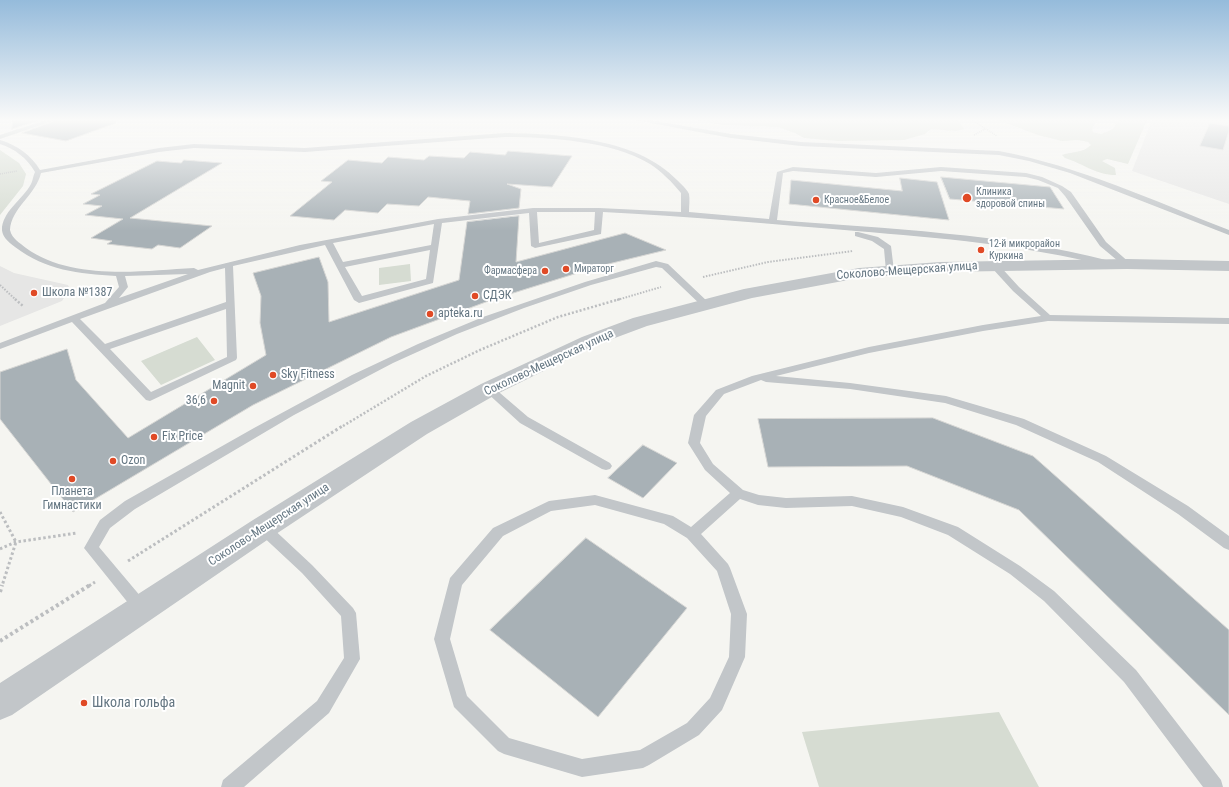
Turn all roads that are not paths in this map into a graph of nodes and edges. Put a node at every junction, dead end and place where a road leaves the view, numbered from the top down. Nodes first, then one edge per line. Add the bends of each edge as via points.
1 (27, 157) edge
2 (122, 157) edge
3 (641, 157) edge
4 (1018, 157) edge
5 (38, 172) junction
6 (533, 210) junction
7 (599, 210) junction
8 (684, 214) junction
9 (438, 221) junction
10 (773, 221) junction
11 (839, 228) junction
12 (1229, 233) edge
13 (328, 242) junction
14 (435, 247) junction
15 (229, 265) junction
16 (340, 265) junction
17 (1120, 265) junction
18 (995, 266) junction
19 (1229, 266) edge
20 (207, 270) junction
21 (890, 271) junction
22 (120, 274) junction
23 (230, 304) junction
24 (107, 305) junction
25 (706, 305) junction
26 (74, 318) junction
27 (1048, 318) junction
28 (1229, 321) edge
29 (0, 346) edge
30 (103, 348) junction
31 (756, 378) junction
32 (489, 389) junction
33 (606, 466) dead end
34 (738, 493) junction
35 (263, 528) junction
36 (692, 534) junction
37 (1229, 544) edge
38 (142, 609) junction
39 (0, 703) edge
40 (230, 787) edge
41 (1214, 787) edge

1 - 5 lane
2 - 5 lane
3 - 8 lane via 664,170 685,193
4 - 12 lane via 1072,172
5 - 22 lane via 35,183 7,223 6,232 10,240 38,260 73,270
6 - 7 lane
6 - 7 lane via 536,246 598,232
6 - 9 lane
7 - 8 lane
8 - 10 lane
9 - 13 lane
9 - 14 lane
10 - 11 lane
10 - 17 lane via 780,172 793,169 876,175 941,169 1026,175 1060,187 1068,194
11 - 17 lane via 964,238 1072,254
11 - 21 lane via 875,239 888,248
13 - 15 lane
13 - 16 lane
14 - 16 lane
14 - 16 lane via 430,281 358,300
15 - 20 lane
15 - 23 lane
17 - 18 street, Соколово-Мещерская улица
17 - 19 street, Соколово-Мещерская улица
18 - 21 street, Соколово-Мещерская улица
18 - 27 lane
20 - 22 lane
20 - 24 lane
21 - 25 street, Соколово-Мещерская улица via 827,278
22 - 24 lane via 124,287
23 - 30 lane
23 - 30 lane via 232,358 150,397
24 - 26 lane
25 - 32 street, Соколово-Мещерская улица via 640,322 590,341
25 - 38 lane via 665,266 656,264 536,300 447,335 320,396 130,505 105,524 91,548
26 - 29 lane
26 - 30 lane
27 - 28 lane
27 - 31 lane via 869,350
31 - 34 lane via 720,392 700,415 694,443 709,467
31 - 37 lane via 850,386 946,400 1020,422 1102,459 1183,510
32 - 33 lane via 524,420
32 - 35 street, Соколово-Мещерская улица via 419,428
34 - 36 lane
34 - 41 lane via 758,500 786,503 852,501 903,512 953,531 966,539 1015,570 1049,596 1130,676
35 - 38 street, Соколово-Мещерская улица
35 - 40 lane via 307,569 348,613 352,659 323,707
36 - 36 lane via 668,520 595,500 550,506 498,532 455,582 442,639 460,701 504,745 582,768 643,759 693,729 716,704 737,657 739,614 723,568
38 - 39 street, Соколово-Мещерская улица

